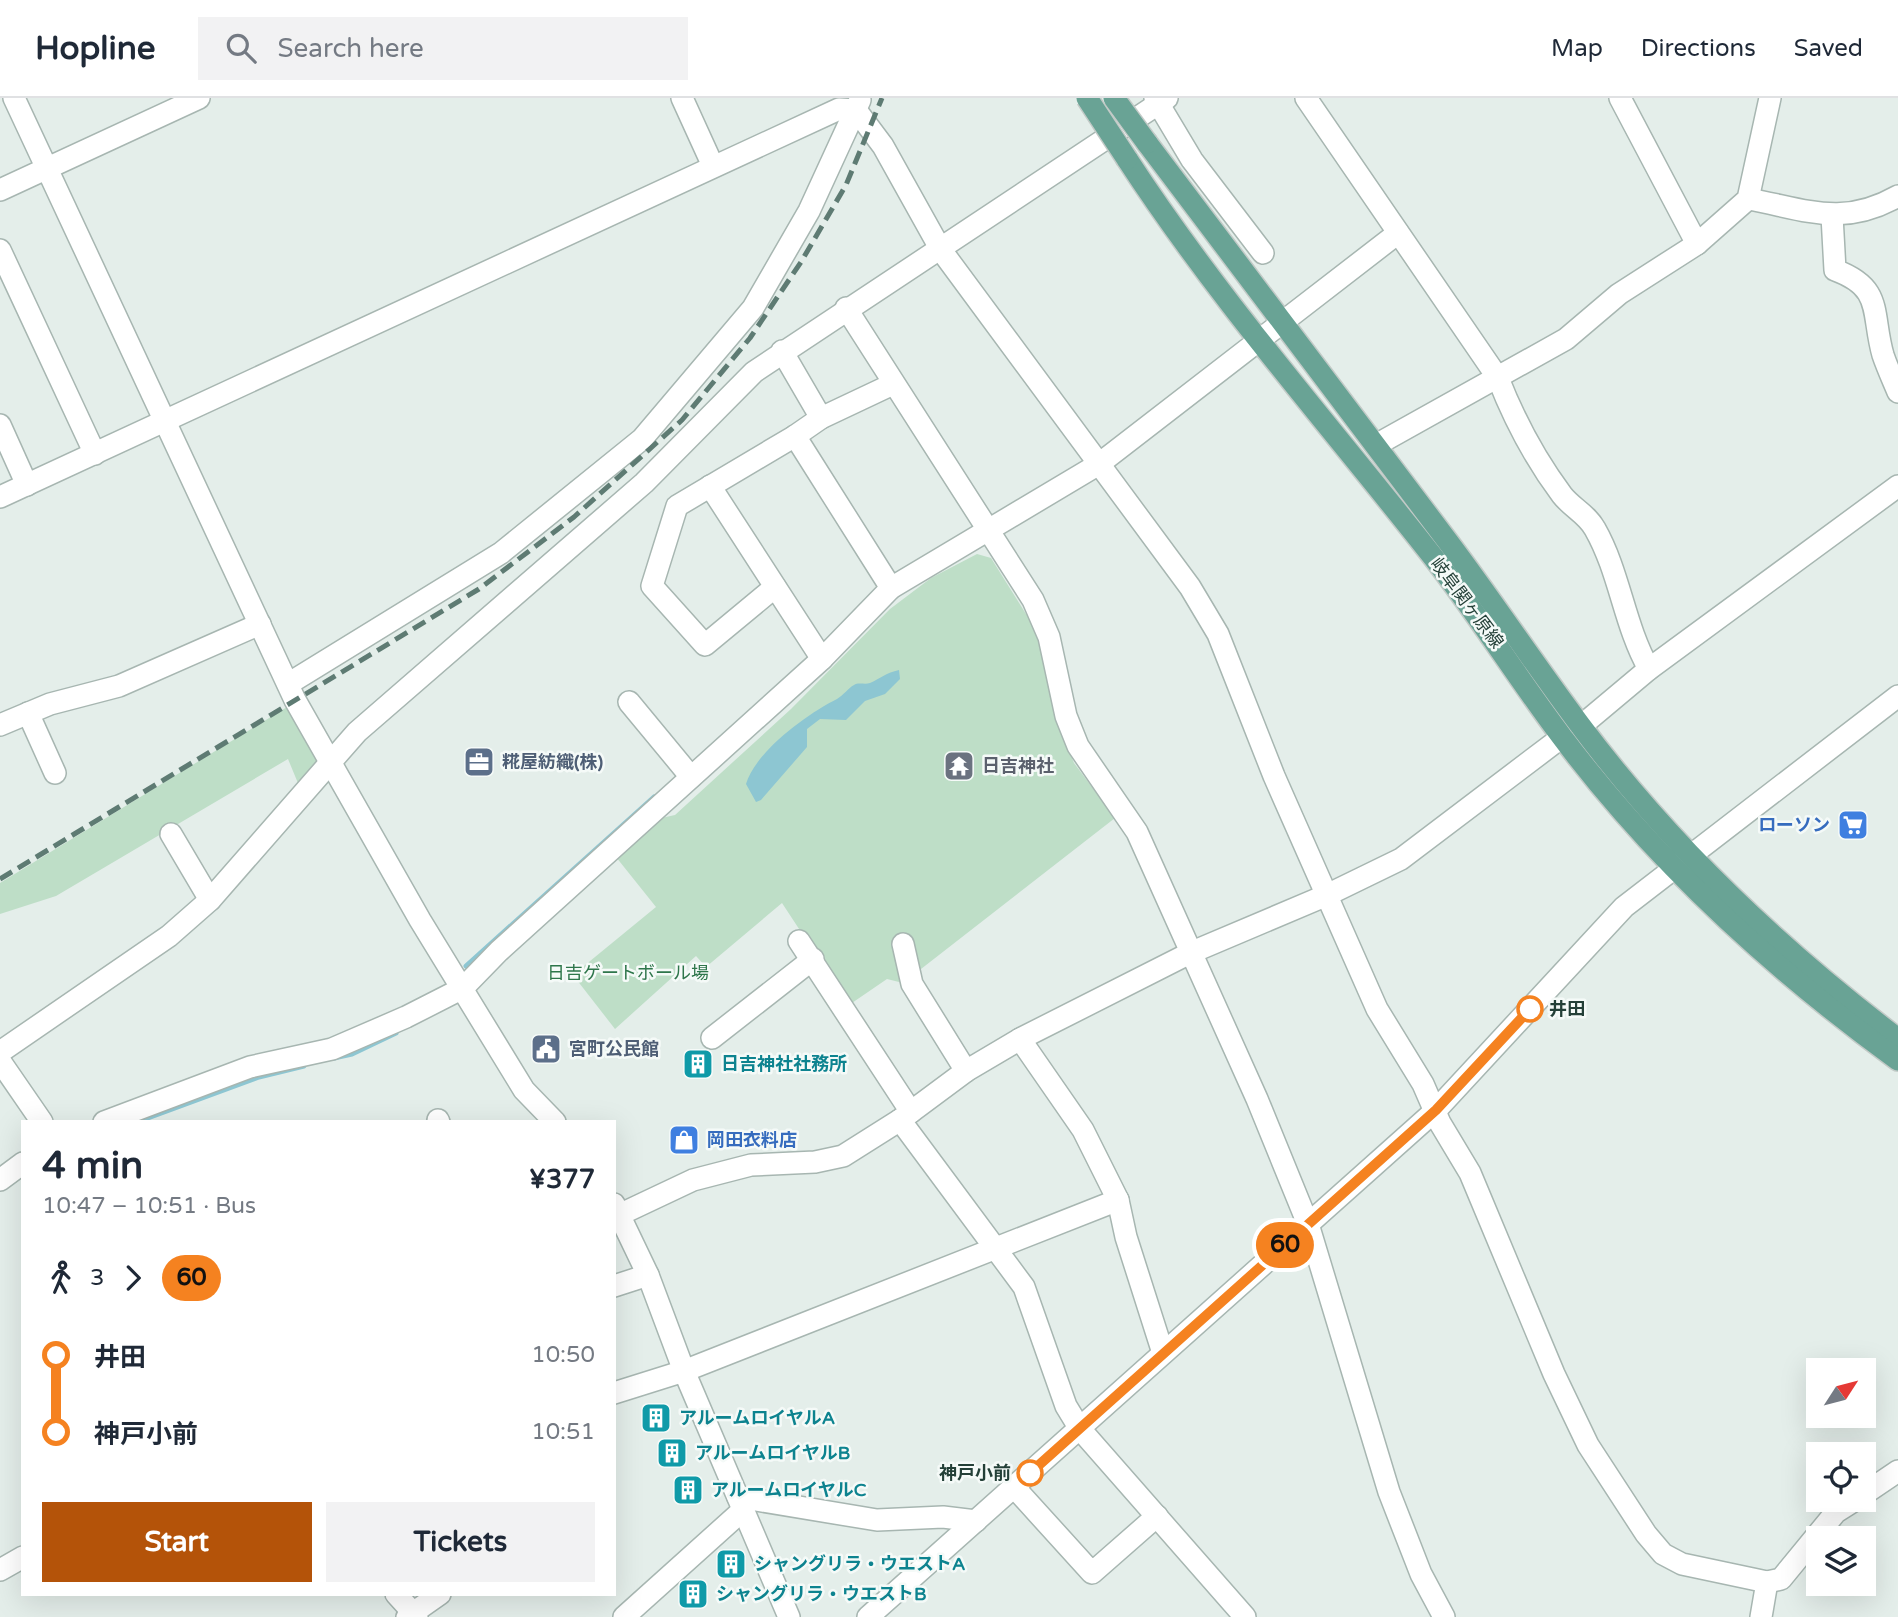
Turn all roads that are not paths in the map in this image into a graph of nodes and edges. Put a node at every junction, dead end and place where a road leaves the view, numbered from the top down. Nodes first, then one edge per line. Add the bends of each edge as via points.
1 (14, 98) edge
2 (199, 98) edge
3 (682, 98) edge
4 (1087, 98) edge
5 (1114, 98) edge
6 (1306, 98) edge
7 (1620, 98) edge
8 (1770, 98) edge
9 (1160, 99) edge
10 (859, 104) edge
11 (713, 166) junction
12 (46, 169) junction
13 (0, 190) edge
14 (1898, 197) edge
15 (1748, 199) junction
16 (1832, 216) junction
17 (1398, 233) junction
18 (1697, 244) junction
19 (0, 250) edge
20 (941, 250) junction
21 (1263, 253) dead end
22 (846, 309) junction
23 (1283, 323) junction
24 (1259, 340) junction
25 (782, 351) junction
26 (1498, 378) junction
27 (893, 384) junction
28 (1898, 392) edge
29 (821, 418) junction
30 (166, 422) junction
31 (0, 425) edge
32 (795, 436) junction
33 (1376, 445) junction
34 (95, 454) junction
35 (1099, 464) junction
36 (27, 485) junction
37 (710, 486) junction
38 (1898, 486) edge
39 (0, 497) edge
40 (989, 530) junction
41 (775, 587) junction
42 (891, 588) junction
43 (260, 624) junction
44 (822, 659) junction
45 (1649, 669) junction
46 (288, 684) junction
47 (1898, 696) edge
48 (629, 702) dead end
49 (28, 713) junction
50 (0, 725) edge
51 (1581, 726) junction
52 (1562, 737) junction
53 (328, 763) junction
54 (55, 773) dead end
55 (691, 777) junction
56 (171, 834) dead end
57 (1691, 854) junction
58 (1673, 866) junction
59 (1327, 895) junction
60 (210, 900) junction
61 (799, 941) dead end
62 (903, 944) dead end
63 (1190, 953) junction
64 (813, 960) junction
65 (463, 988) junction
66 (1892, 1036) edge
67 (712, 1038) dead end
68 (1020, 1039) junction
69 (2, 1050) edge
70 (1898, 1060) edge
71 (966, 1072) junction
72 (1436, 1110) junction
73 (906, 1116) junction
74 (549, 1119) edge
75 (41, 1120) edge
76 (109, 1120) edge
77 (21, 1164) edge
78 (0, 1180) edge
79 (1118, 1200) junction
80 (618, 1209) edge
81 (1308, 1224) junction
82 (994, 1247) junction
83 (648, 1275) junction
84 (616, 1285) edge
85 (1163, 1353) junction
86 (684, 1371) junction
87 (616, 1392) edge
88 (1080, 1429) junction
89 (1898, 1471) edge
90 (1876, 1486) edge
91 (1014, 1487) junction
92 (740, 1503) junction
93 (1836, 1512) edge
94 (1157, 1516) junction
95 (976, 1521) junction
96 (21, 1558) edge
97 (0, 1570) edge
98 (1767, 1582) junction
99 (398, 1596) edge
100 (438, 1596) edge
101 (413, 1616) edge
102 (624, 1617) edge
103 (789, 1617) edge
104 (868, 1617) edge
105 (1245, 1617) edge
106 (1444, 1617) edge
107 (1761, 1617) edge

1 - 12 street
2 - 12 street
3 - 11 street
4 - 24 main road, 岐阜関ヶ原線, bridge
5 - 23 main road, 岐阜関ヶ原線, bridge
6 - 17 street
7 - 18 street
8 - 15 street
9 - 20 street
9 - 21 street via 1192,160
10 - 11 street
10 - 20 street
10 - 46 street via 809,211 753,308 642,439 501,553
11 - 30 street
12 - 13 street
12 - 30 street
14 - 16 street via 1864,211
15 - 16 street
15 - 18 street
16 - 28 street via 1835,270 1866,287 1877,311 1883,354
17 - 23 street
17 - 26 street
18 - 26 street via 1619,294 1566,339
19 - 34 street
20 - 22 street
20 - 35 street
22 - 25 street
22 - 27 street
23 - 24 street
23 - 33 main road, 岐阜関ヶ原線
24 - 35 street
24 - 52 main road, 岐阜関ヶ原線 via 1455,584
25 - 29 street
25 - 53 street via 754,372 644,483 357,732
26 - 33 street
26 - 45 street via 1514,418 1553,483 1594,527 1605,548 1638,651
27 - 29 street
27 - 40 street
29 - 32 street
30 - 34 street
30 - 43 street
31 - 36 street
32 - 37 street
32 - 42 street
33 - 51 main road, 岐阜関ヶ原線
34 - 36 street
35 - 40 street
35 - 59 street via 1190,587 1218,634
36 - 39 street
37 - 41 street
37 - 41 street via 677,506 652,586 705,645
38 - 45 street
40 - 42 street
40 - 63 street via 1033,600 1049,637 1066,716 1078,746 1136,832
41 - 44 street
42 - 44 street
43 - 46 street
43 - 49 street via 120,686
44 - 55 street
45 - 51 street
46 - 53 street
47 - 57 street
48 - 55 street
49 - 50 street
49 - 54 street
51 - 57 main road, 岐阜関ヶ原線
52 - 58 main road, 岐阜関ヶ原線
52 - 59 street via 1401,859
53 - 60 street
53 - 65 street
55 - 65 street
56 - 60 street
57 - 58 street
57 - 66 main road, 岐阜関ヶ原線
58 - 66 main road, 岐阜関ヶ原線 via 1807,991
58 - 72 street via 1624,906
59 - 63 street
59 - 72 street via 1377,1009
60 - 69 street via 169,936
61 - 64 street
62 - 71 street via 912,984
63 - 68 street
63 - 81 street
64 - 67 street
64 - 73 street
65 - 74 street via 524,1090
65 - 76 street via 332,1049 250,1067
66 - 70 main road, 岐阜関ヶ原線
68 - 71 street
68 - 79 street via 1083,1130
69 - 75 street
71 - 73 street
72 - 81 street
72 - 98 street via 1470,1172 1588,1445 1646,1534 1663,1554 1682,1564
73 - 80 street via 843,1156 751,1165 693,1180
73 - 82 street
77 - 78 street
79 - 82 street
79 - 85 street
80 - 83 street
81 - 85 street
81 - 106 street via 1389,1492 1421,1574
82 - 86 street
82 - 88 street via 1024,1287 1066,1406
83 - 84 street
83 - 86 street
85 - 88 street
86 - 87 street
86 - 92 street
88 - 91 street
88 - 94 street
89 - 90 street
91 - 94 street via 1092,1573
91 - 95 street
92 - 95 street via 877,1520 943,1517
92 - 102 street
92 - 103 street
93 - 98 street via 1781,1578
94 - 105 street
95 - 104 street
96 - 97 street
98 - 107 street
99 - 101 street
100 - 101 street

